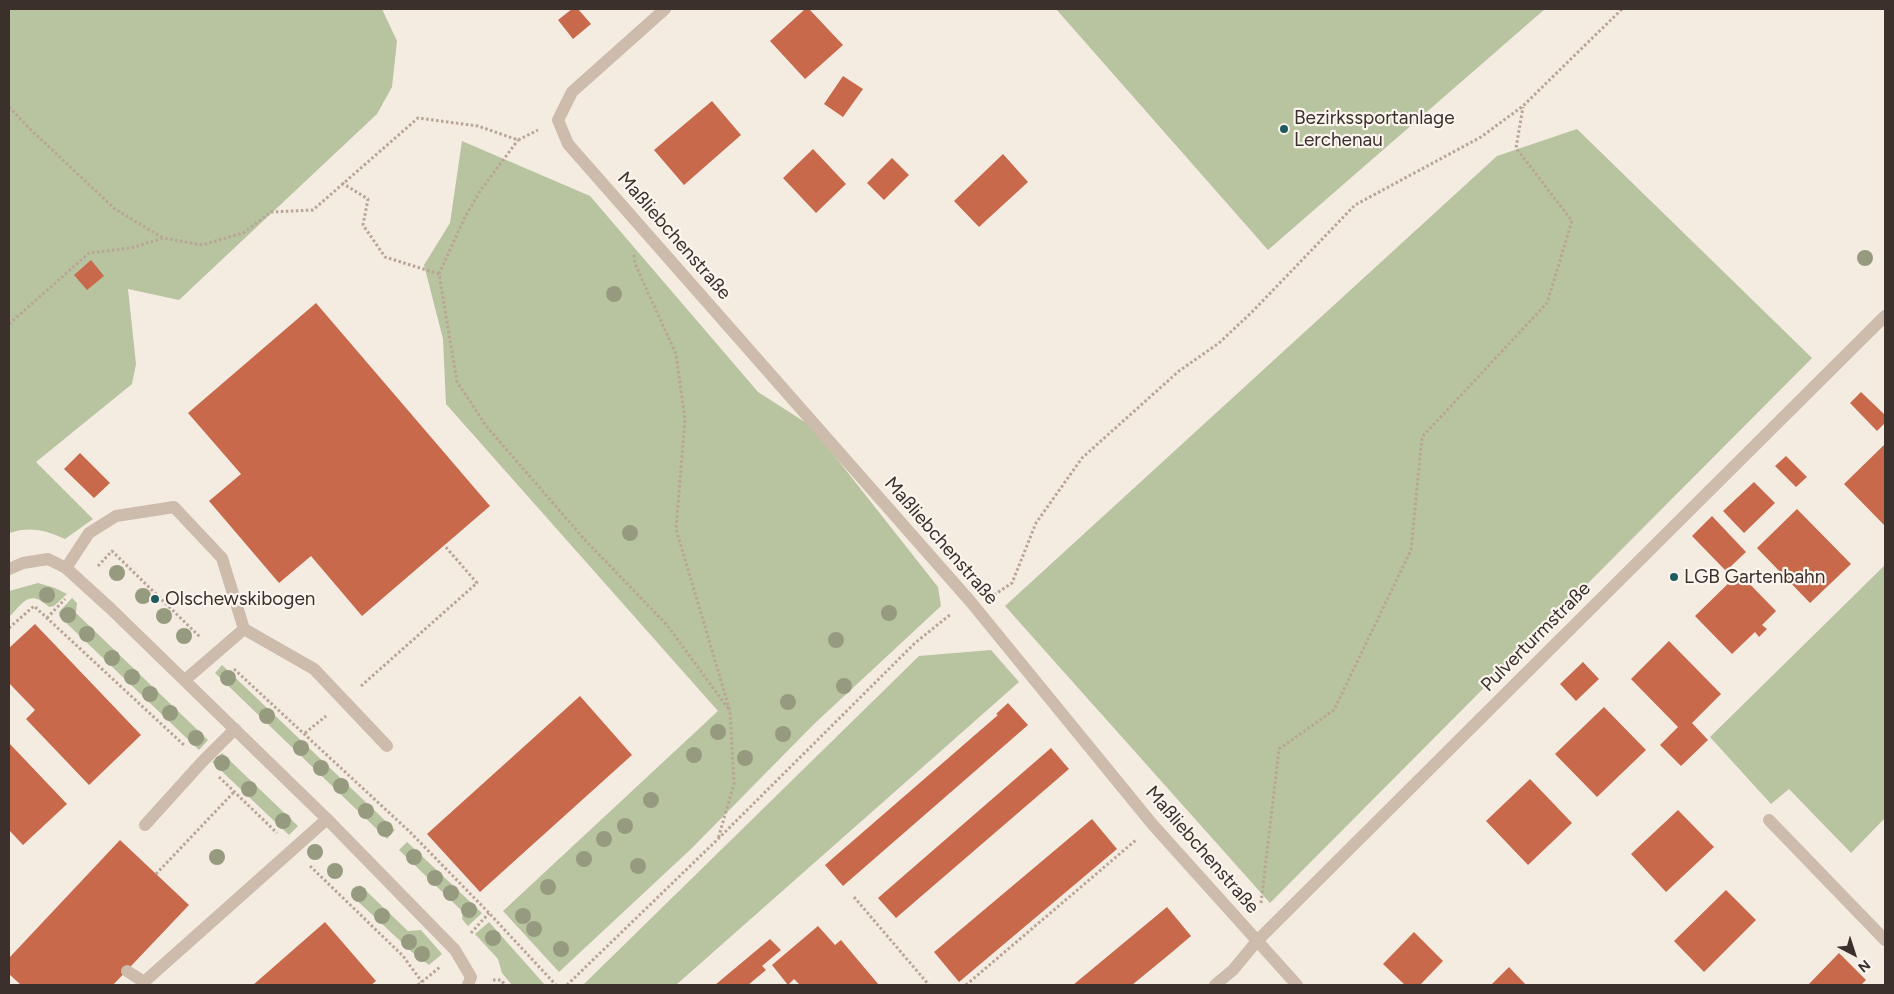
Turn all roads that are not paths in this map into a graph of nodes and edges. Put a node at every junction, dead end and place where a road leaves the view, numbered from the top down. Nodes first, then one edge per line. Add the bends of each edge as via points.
1 (665, 9) edge
2 (1885, 316) edge
3 (66, 568) junction
4 (9, 569) edge
5 (244, 629) junction
6 (185, 680) junction
7 (235, 729) junction
8 (388, 746) dead end
9 (327, 819) junction
10 (1769, 820) dead end
11 (145, 825) dead end
12 (1257, 940) junction
13 (1885, 940) edge
14 (127, 971) dead end
15 (470, 981) edge
16 (1215, 985) edge
17 (1298, 985) edge

1 - 12 street, Maßliebchenstraße via 572,92 558,120 568,144 970,601 1153,825
2 - 12 street, Pulverturmstraße
3 - 4 street via 48,559
3 - 5 street via 89,533 116,516 174,507 222,558
3 - 6 street
5 - 6 street
5 - 8 street via 314,669
6 - 7 street
7 - 9 street
7 - 11 street
9 - 14 street via 144,982
9 - 15 street via 455,950
10 - 13 street
12 - 16 street, Pulverturmstraße via 1233,970
12 - 17 street, Maßliebchenstraße

